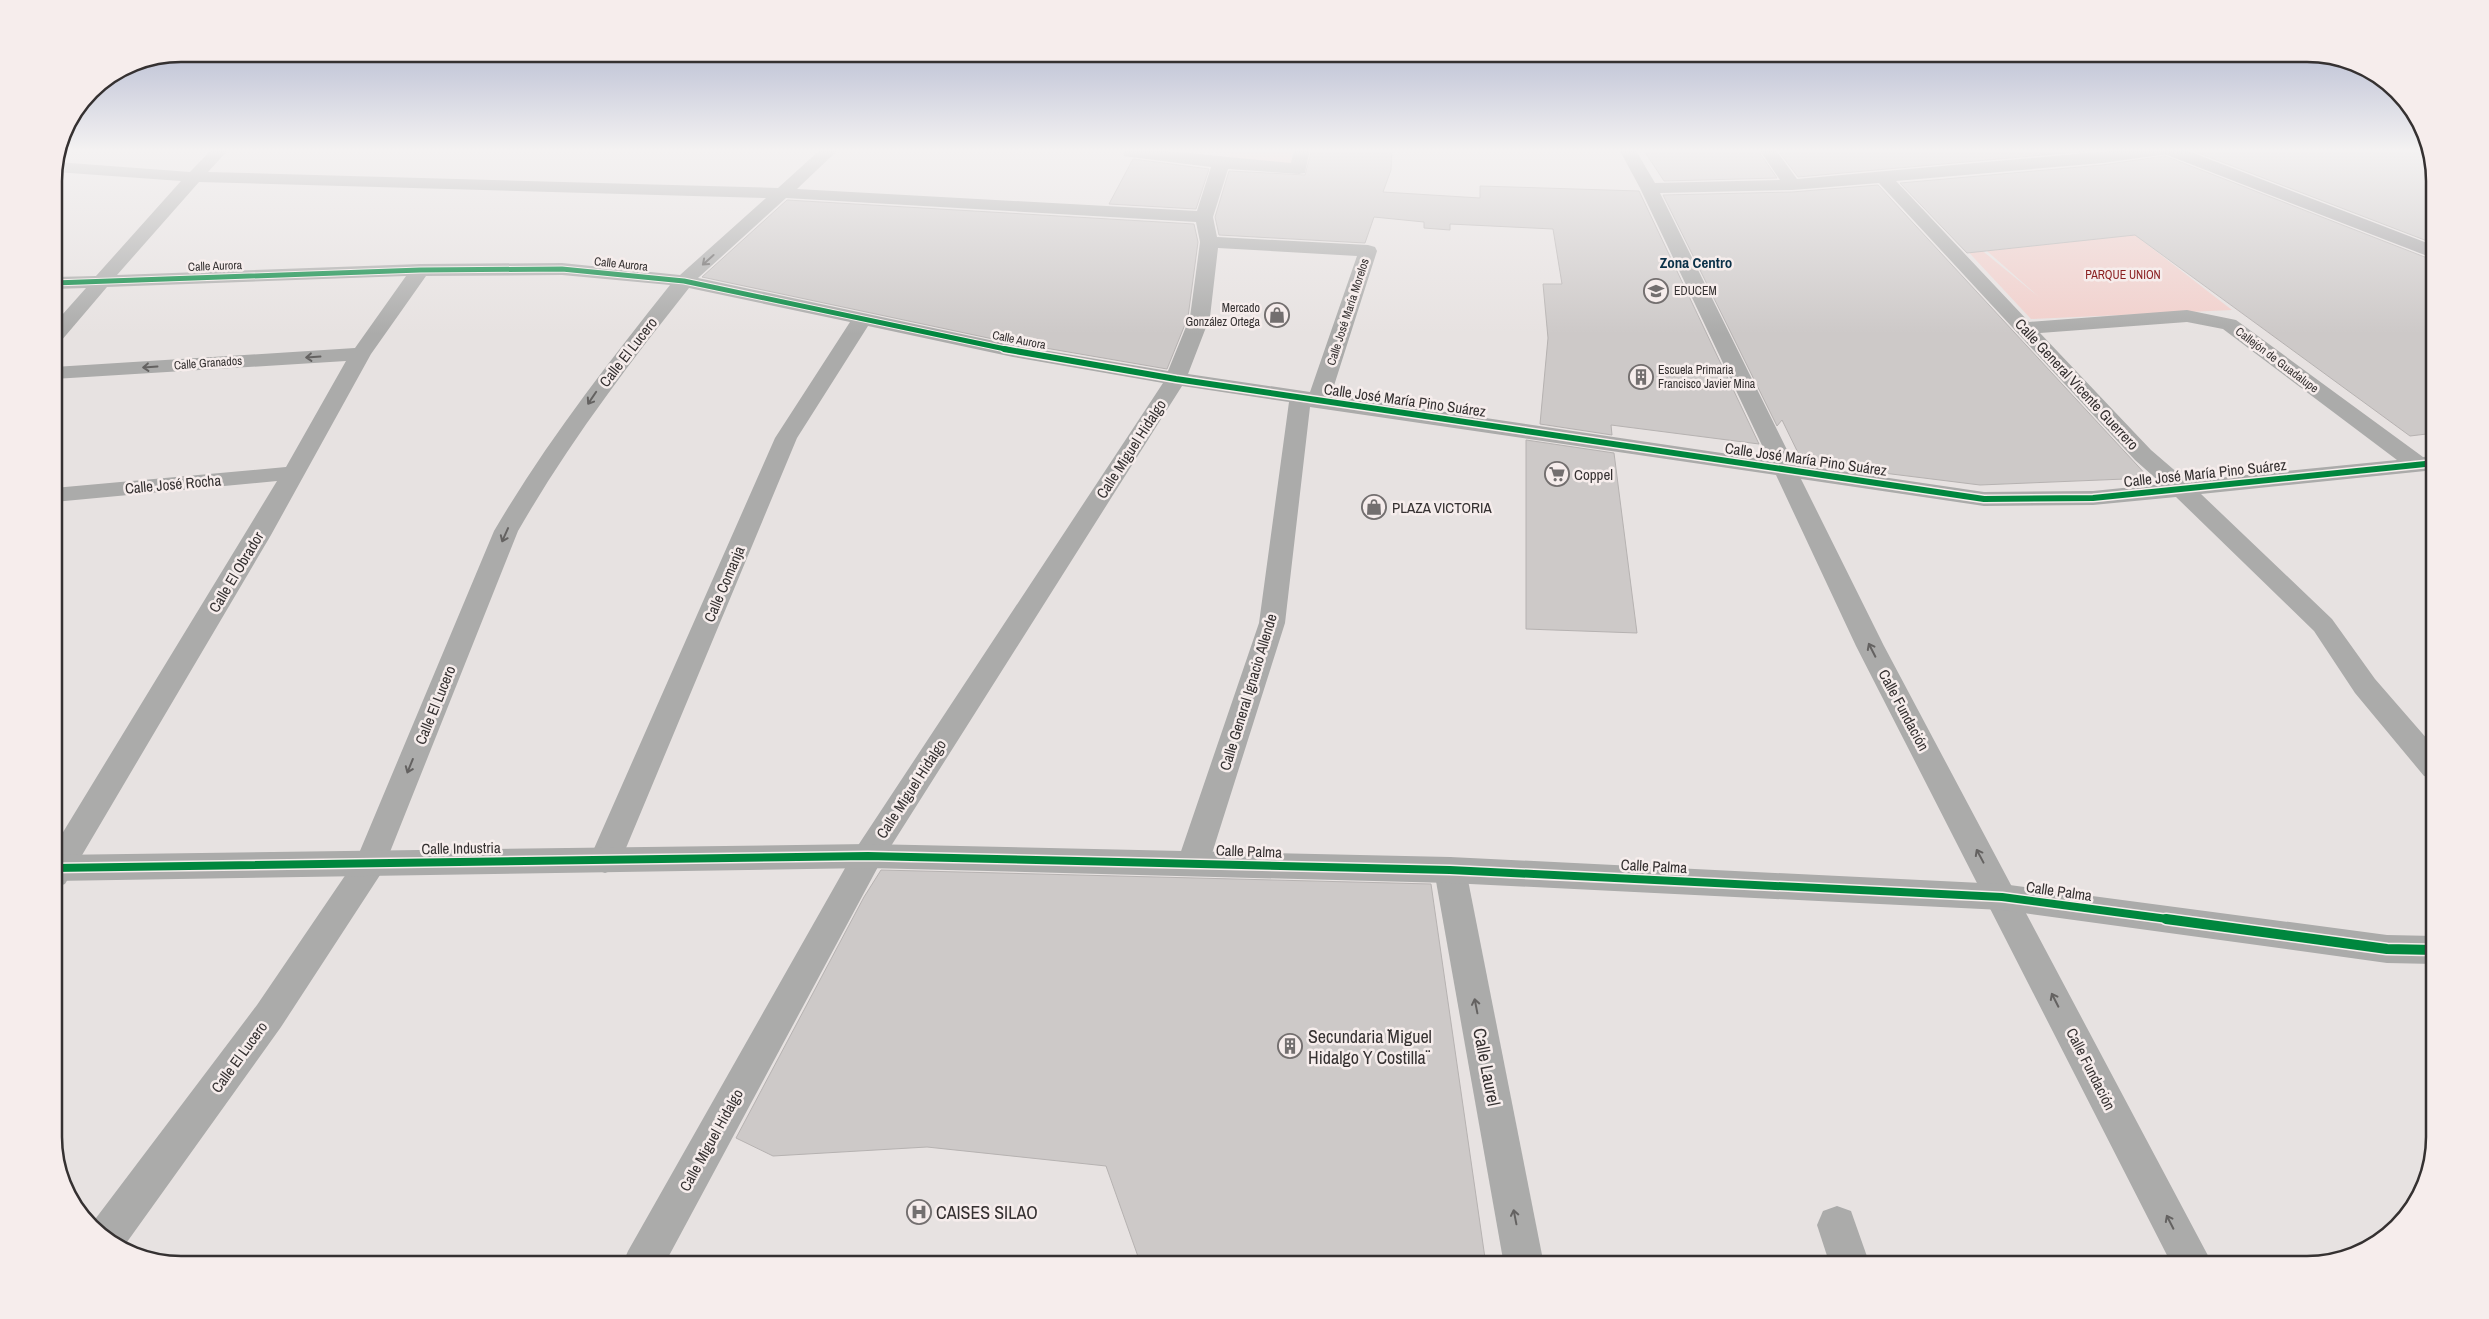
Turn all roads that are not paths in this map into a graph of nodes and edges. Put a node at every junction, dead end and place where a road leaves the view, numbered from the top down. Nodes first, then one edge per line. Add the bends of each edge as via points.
1 (163, 211) edge
2 (763, 211) edge
3 (1079, 211) edge
4 (1206, 211) edge
5 (1660, 211) edge
6 (1915, 211) edge
7 (2326, 211) edge
8 (1204, 218) junction
9 (1209, 242) junction
10 (2426, 249) edge
11 (420, 270) junction
12 (101, 281) junction
13 (684, 282) junction
14 (63, 283) edge
15 (863, 318) junction
16 (63, 326) edge
17 (2025, 328) junction
18 (361, 354) junction
19 (63, 372) edge
20 (1176, 379) junction
21 (1309, 400) junction
22 (2426, 464) edge
23 (1786, 470) junction
24 (292, 473) junction
25 (2181, 488) junction
26 (63, 494) edge
27 (2426, 757) edge
28 (868, 856) junction
29 (63, 858) edge
30 (606, 860) junction
31 (371, 863) junction
32 (1193, 863) junction
33 (63, 870) edge
34 (1450, 870) junction
35 (2002, 896) junction
36 (2426, 950) edge
37 (1837, 1225) dead end
38 (110, 1232) edge
39 (647, 1256) edge
40 (1522, 1256) edge
41 (1847, 1256) edge
42 (2188, 1256) edge

1 - 12 street
2 -> 13 street, Calle El Lucero
3 - 8 street
4 - 8 street
5 - 23 street, Calle Fundación
6 - 17 street, Calle General Vicente Guerrero
7 - 10 main road
8 - 9 street, Calle Miguel Hidalgo
9 - 20 street, Calle Miguel Hidalgo via 1200,317
9 - 21 street, Calle José María Morelos via 1368,250
11 - 12 street, Calle Aurora
11 - 13 street, Calle Aurora via 562,269
11 - 18 street, Calle El Obrador
12 - 14 street, Calle Aurora
12 - 16 street
13 - 15 street, Calle Aurora
13 -> 31 street, Calle El Lucero via 603,383 506,531
15 - 20 street, Calle Aurora via 1013,351
15 - 30 street, Calle Comanja via 786,438
17 - 22 street, Callejón de Guadalupe via 2187,316 2228,324
17 - 25 street, Calle General Vicente Guerrero via 2143,455
18 -> 19 street, Calle Granados
18 - 24 street, Calle El Obrador
20 - 21 street, Calle José María Pino Suárez
20 - 28 street, Calle Miguel Hidalgo
21 - 23 street, Calle José María Pino Suárez
21 - 32 street, Calle General Ignacio Allende via 1272,623
22 - 25 street, Calle José María Pino Suárez
23 - 25 street, Calle José María Pino Suárez via 1984,499 2093,498
35 -> 23 street, Calle Fundación via 1870,646
24 - 26 street, Calle José Rocha
24 - 29 street, Calle El Obrador via 259,535
25 - 27 street, Calle General Vicente Guerrero via 2323,625 2366,686
28 - 30 street, Calle Industria
28 - 32 street, Calle Palma
28 - 39 street, Calle Miguel Hidalgo
30 - 31 street, Calle Industria
31 - 33 street, Calle Industria
31 - 38 street, Calle El Lucero via 268,1016
32 - 34 street, Calle Palma
34 - 35 street, Calle Palma
40 -> 34 street, Calle Laurel
35 - 36 street, Calle Palma via 2387,949
42 -> 35 street, Calle Fundación
37 - 41 street

